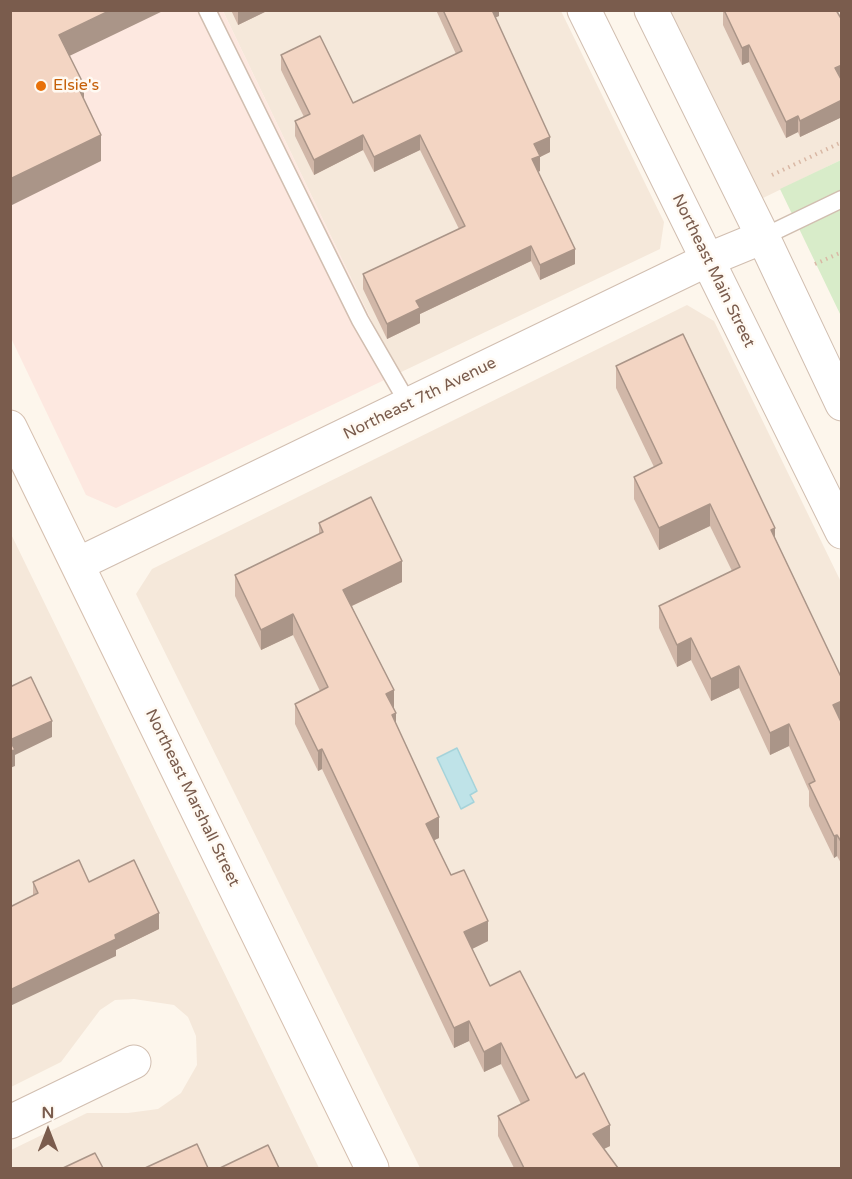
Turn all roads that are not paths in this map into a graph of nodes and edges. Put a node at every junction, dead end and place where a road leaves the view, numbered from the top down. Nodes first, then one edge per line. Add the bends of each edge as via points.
1 (207, 10) edge
2 (584, 10) edge
3 (651, 10) edge
4 (842, 200) edge
5 (763, 237) junction
6 (707, 260) junction
7 (842, 404) edge
8 (409, 405) junction
9 (10, 428) edge
10 (842, 532) edge
11 (78, 564) junction
12 (134, 1062) dead end
13 (10, 1122) edge
14 (372, 1168) edge

1 - 8 lane via 360,320
2 - 6 street, Northeast Main Street
3 - 5 street
4 - 5 lane
5 - 6 street, Northeast 7th Avenue
5 - 7 street
6 - 8 street, Northeast 7th Avenue
6 - 10 street, Northeast Main Street
8 - 11 street, Northeast 7th Avenue
9 - 11 street, Northeast Marshall Street
11 - 14 street, Northeast Marshall Street
12 - 13 street

